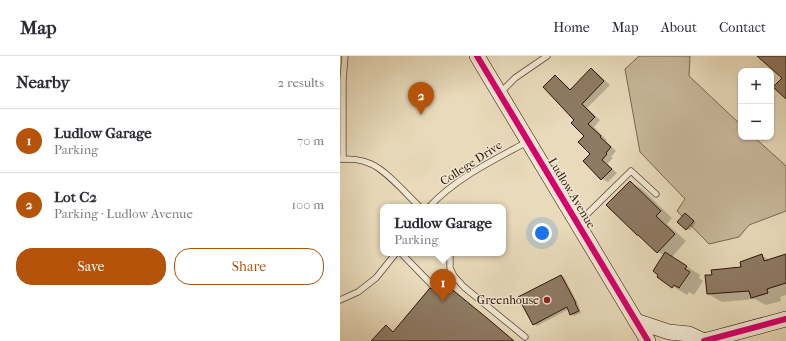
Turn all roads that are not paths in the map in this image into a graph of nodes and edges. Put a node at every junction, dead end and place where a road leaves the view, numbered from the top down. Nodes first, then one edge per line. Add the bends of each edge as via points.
1 (345, 56) edge
2 (477, 56) edge
3 (547, 56) edge
4 (343, 80) junction
5 (340, 88) edge
6 (500, 93) junction
7 (528, 141) junction
8 (341, 159) edge
9 (656, 194) dead end
10 (417, 204) edge
11 (432, 204) edge
12 (578, 224) junction
13 (394, 256) edge
14 (403, 256) edge
15 (450, 256) edge
16 (432, 285) dead end
17 (340, 300) edge
18 (786, 319) edge
19 (636, 321) junction
20 (525, 337) dead end
21 (648, 341) edge
22 (704, 341) edge

1 - 4 lane
2 - 6 main road, Ludlow Avenue
3 - 6 lane via 515,78
4 - 5 lane
4 - 8 lane
6 - 7 main road, Ludlow Avenue
7 - 11 lane, College Drive via 471,173
7 - 12 main road, Ludlow Avenue
8 - 10 lane via 373,164
9 - 12 lane via 631,171
12 - 19 main road, Ludlow Avenue
13 - 17 lane via 376,278 358,292
14 - 16 lane
15 - 20 lane via 450,268 464,287
18 - 22 main road
19 - 21 main road, Ludlow Avenue
19 - 22 main road via 669,332 688,334

